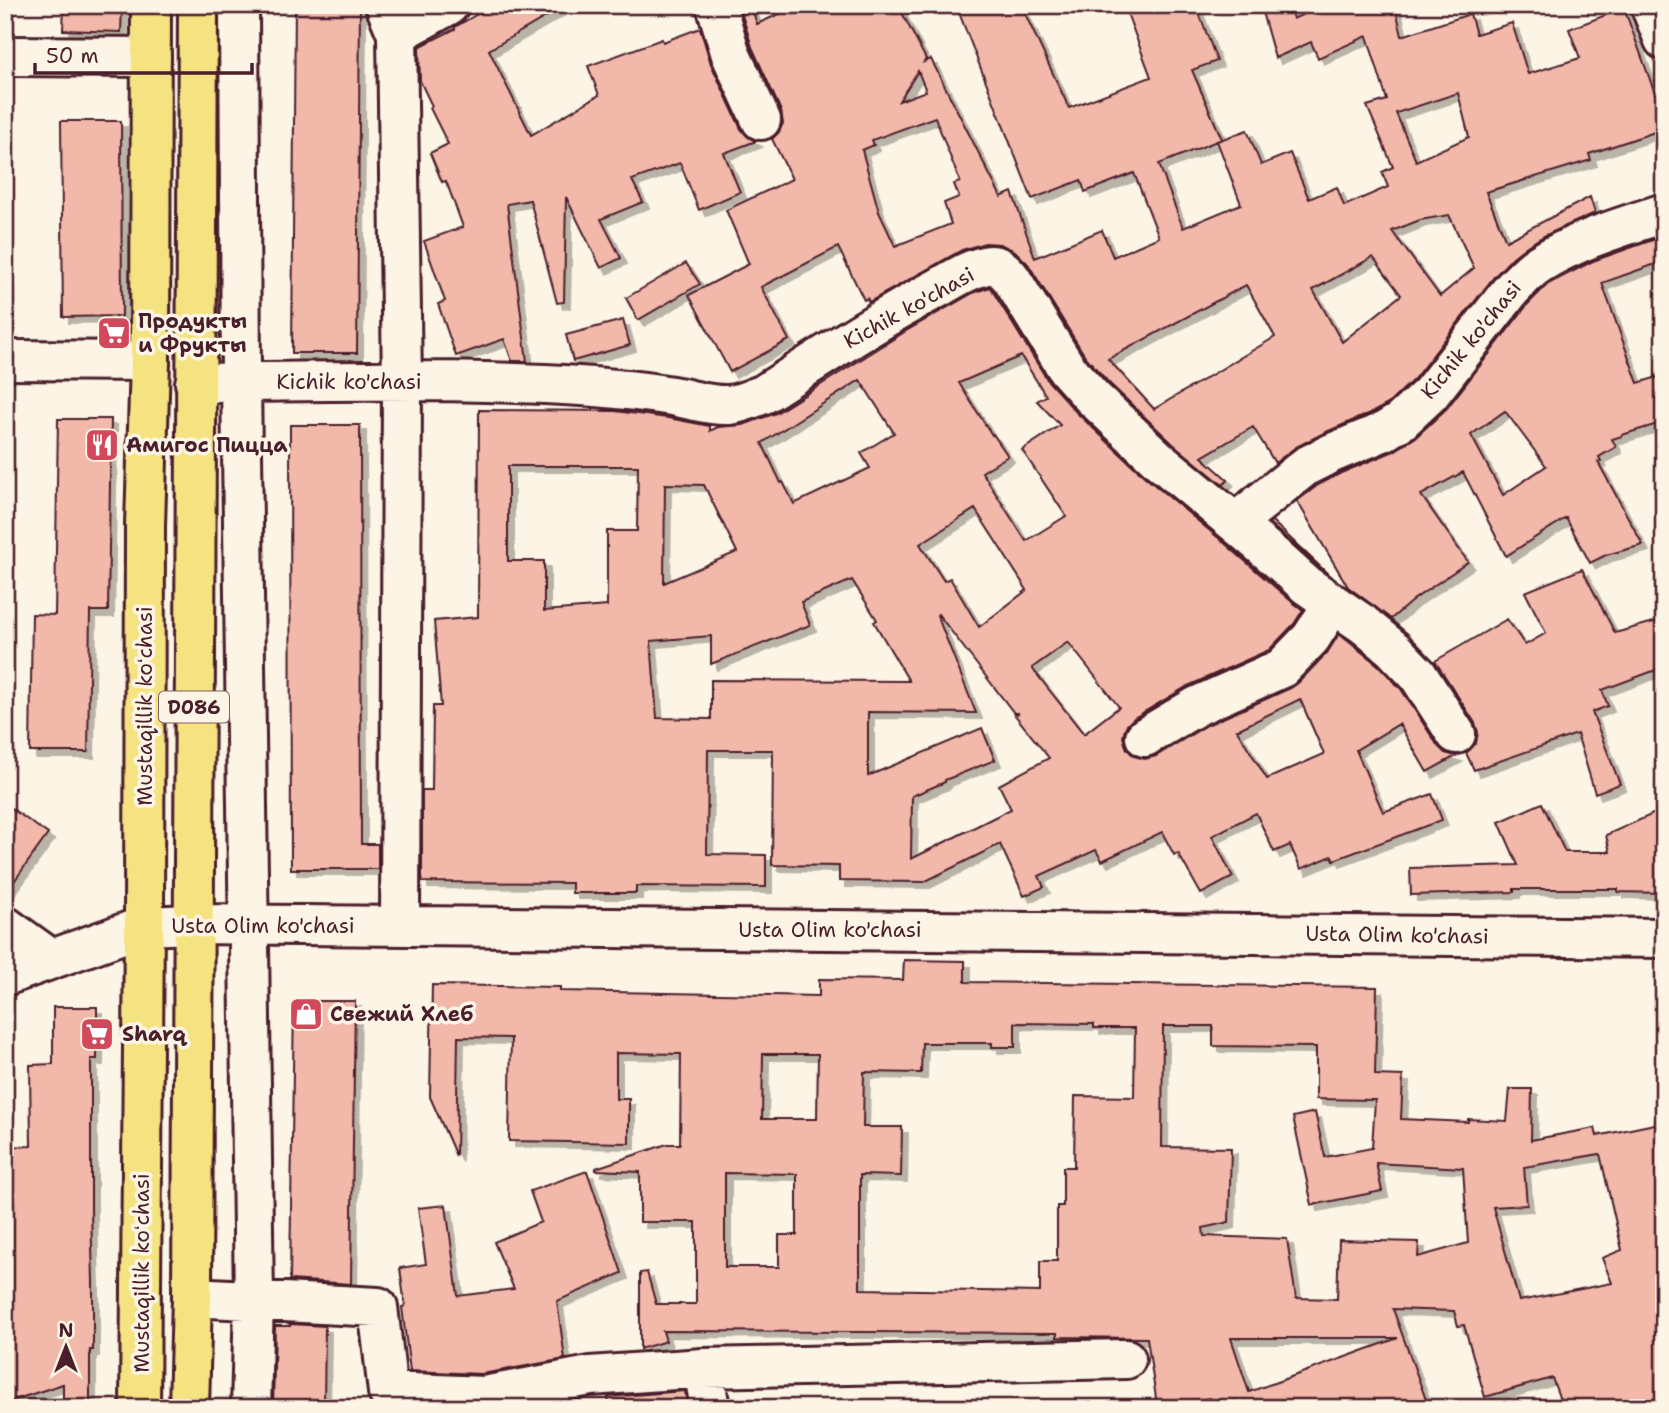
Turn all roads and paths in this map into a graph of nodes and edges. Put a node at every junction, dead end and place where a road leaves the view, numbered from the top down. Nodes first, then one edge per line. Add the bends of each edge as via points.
1 (151, 5) edge
2 (198, 5) edge
3 (239, 5) edge
4 (449, 5) edge
5 (716, 5) edge
6 (1650, 5) edge
7 (391, 20) edge
8 (1664, 40) edge
9 (5, 56) edge
10 (151, 57) junction
11 (761, 120) dead end
12 (1664, 213) edge
13 (5, 360) edge
14 (150, 361) junction
15 (402, 382) junction
16 (195, 383) junction
17 (241, 383) junction
18 (1234, 523) junction
19 (1332, 605) junction
20 (1456, 733) dead end
21 (1145, 737) dead end
22 (193, 924) junction
23 (249, 924) junction
24 (5, 926) edge
25 (144, 926) junction
26 (400, 926) junction
27 (1664, 938) edge
28 (51, 959) junction
29 (5, 976) edge
30 (192, 1297) junction
31 (254, 1300) junction
32 (1126, 1359) dead end
33 (703, 1368) junction
34 (387, 1400) edge
35 (140, 1408) edge
36 (189, 1408) edge
37 (251, 1408) edge
38 (710, 1408) edge

1 - 10 main road, Mustaqillik koʻchasi / D086
2 - 16 main road, D086
3 - 17 street
4 - 7 street
5 - 11 street via 731,55
6 - 8 street
7 - 15 street
9 - 10 street
10 - 14 main road, Mustaqillik koʻchasi / D086
12 - 18 street, Kichik ko'chasi via 1604,233 1538,265 1511,290 1430,394 1401,421 1306,466
13 - 14 street
14 - 25 main road, Mustaqillik koʻchasi / D086
15 - 17 street, Kichik ko'chasi
15 - 18 street, Kichik ko'chasi via 544,384 622,389 717,405 743,403 902,307 990,265 1011,278 1067,369 1092,397
15 - 26 street
16 - 17 street, Kichik ko'chasi
16 - 22 main road, D086
17 - 23 street
18 - 19 street
19 - 20 street via 1393,649 1418,675
19 - 21 street via 1311,638 1282,668 1197,706
22 - 23 street, Usta Olim ko'chasi
22 - 25 street, Usta Olim ko'chasi
22 - 30 main road, D086
23 - 26 street, Usta Olim ko'chasi
23 - 31 street
24 - 28 street
25 - 28 street, Usta Olim ko'chasi
25 - 35 main road, Mustaqillik koʻchasi / D086
26 - 27 street, Usta Olim ko'chasi
28 - 29 street, Usta Olim ko'chasi
30 - 31 street
30 - 36 main road, D086
31 - 34 street via 378,1307
31 - 37 street
32 - 33 street
33 - 34 street via 590,1376 484,1396
33 - 38 street

